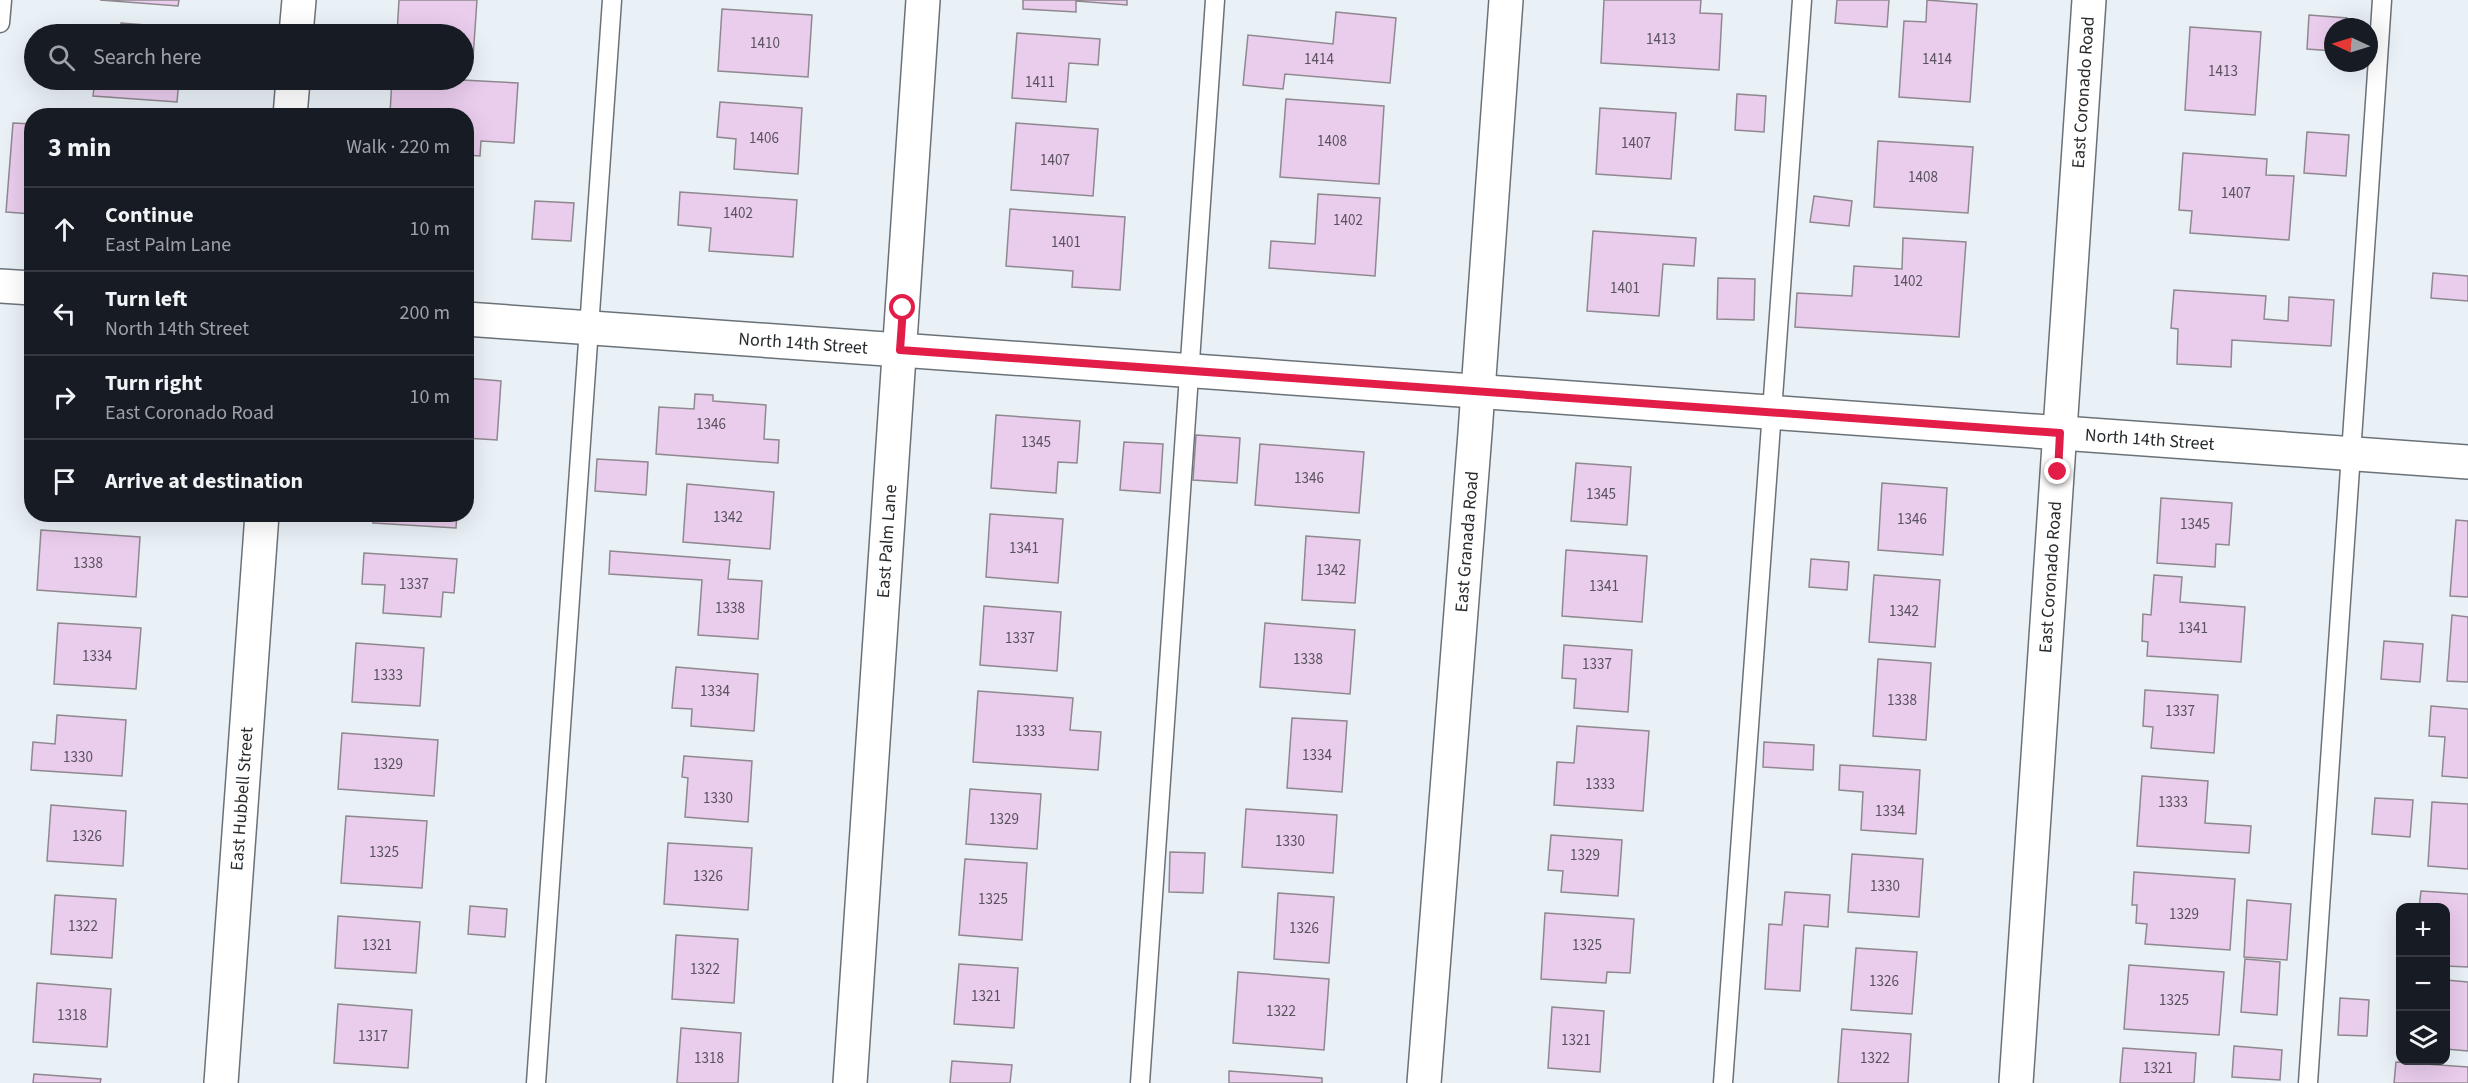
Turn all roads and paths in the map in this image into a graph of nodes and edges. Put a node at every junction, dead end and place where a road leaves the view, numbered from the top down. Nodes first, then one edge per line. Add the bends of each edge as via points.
1 (2, 0) edge
2 (298, 0) edge
3 (612, 0) edge
4 (924, 0) edge
5 (1215, 0) edge
6 (1506, 0) edge
7 (1802, 0) edge
8 (2089, 0) edge
9 (2382, 0) edge
10 (0, 23) edge
11 (297, 24) edge
12 (292, 90) edge
13 (291, 108) edge
14 (0, 286) edge
15 (24, 288) edge
16 (474, 320) edge
17 (589, 328) junction
18 (900, 350) junction
19 (1190, 371) junction
20 (1478, 392) junction
21 (1772, 413) junction
22 (2060, 433) junction
23 (2352, 454) junction
24 (2468, 462) edge
25 (261, 522) edge
26 (221, 1083) edge
27 (536, 1083) edge
28 (850, 1083) edge
29 (1140, 1083) edge
30 (1424, 1083) edge
31 (1722, 1083) edge
32 (2016, 1083) edge
33 (2308, 1083) edge

1 - 10 lane
2 - 11 street
3 - 17 lane
4 - 18 street, East Palm Lane
5 - 19 lane
6 - 20 street, East Granada Road
7 - 21 lane
8 - 22 street, East Coronado Road
9 - 23 lane
12 - 13 street
14 - 15 street
16 - 17 street, North 14th Street
17 - 18 street, North 14th Street
17 - 27 lane
18 - 19 street, North 14th Street
18 - 28 street, East Palm Lane
19 - 20 street, North 14th Street
19 - 29 lane
20 - 21 street, North 14th Street
20 - 30 street, East Granada Road
21 - 22 street, North 14th Street
21 - 31 lane
22 - 23 street, North 14th Street
22 - 32 street, East Coronado Road
23 - 24 street, North 14th Street
23 - 33 lane
25 - 26 street, East Hubbell Street

